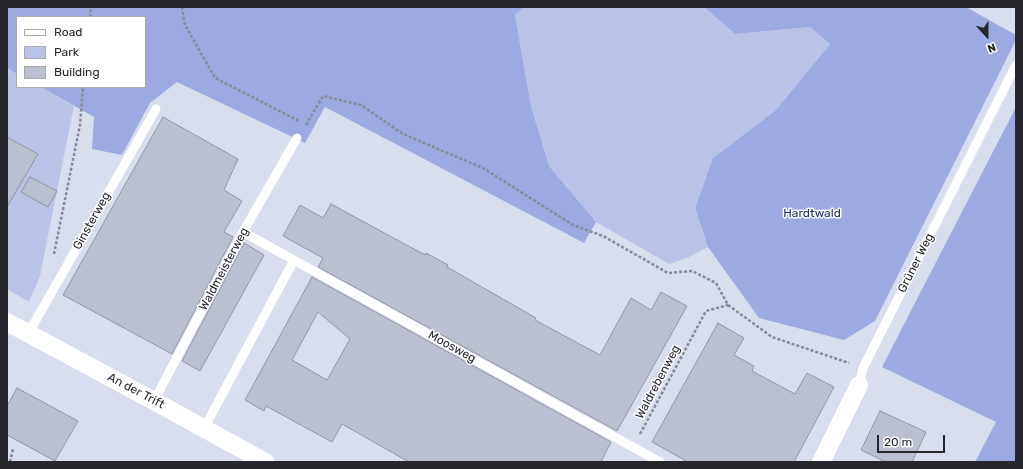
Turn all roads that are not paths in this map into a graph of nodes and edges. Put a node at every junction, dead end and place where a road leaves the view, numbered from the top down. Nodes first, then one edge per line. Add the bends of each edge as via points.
1 (1016, 65) edge
2 (156, 109) dead end
3 (297, 138) road end
4 (243, 232) junction
5 (294, 260) junction
6 (7, 322) edge
7 (28, 334) junction
8 (859, 385) joint
9 (154, 401) junction
10 (204, 428) junction
11 (265, 462) edge
12 (660, 462) edge
13 (821, 462) edge

1 - 8 lane, Grüner Weg via 863,368
2 - 7 lane, Ginsterweg
3 - 4 lane, Waldmeisterweg
4 - 5 lane, Moosweg
4 - 9 lane, Waldmeisterweg
5 - 10 lane
5 - 12 lane, Moosweg
6 - 7 street, An der Trift
7 - 9 street, An der Trift
8 - 13 street, Grüner Weg
9 - 10 street, An der Trift
10 - 11 street, An der Trift

